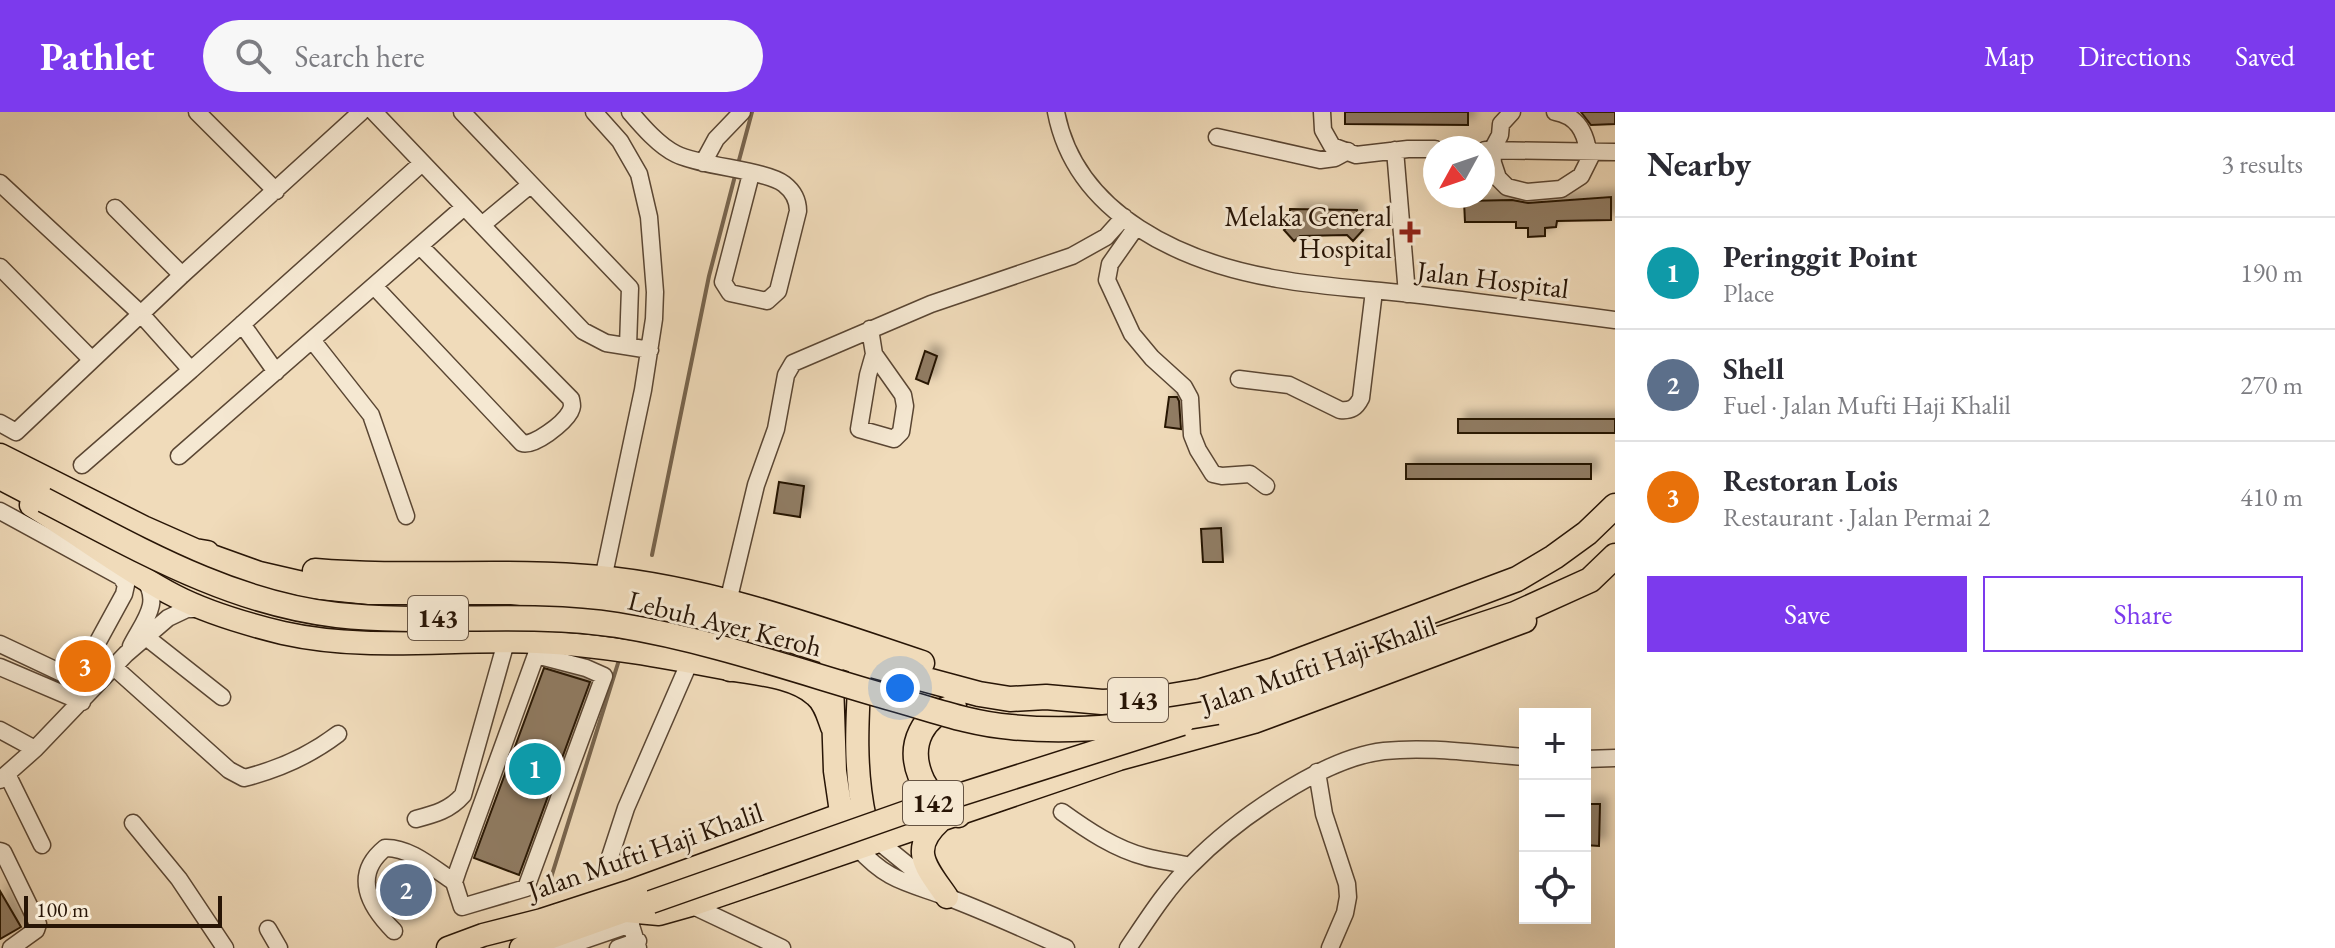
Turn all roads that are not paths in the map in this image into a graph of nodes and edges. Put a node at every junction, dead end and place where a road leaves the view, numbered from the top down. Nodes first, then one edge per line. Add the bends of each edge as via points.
1 (197, 112) edge
2 (361, 112) edge
3 (374, 112) edge
4 (462, 112) edge
5 (594, 112) edge
6 (742, 112) edge
7 (1056, 112) edge
8 (1322, 112) edge
9 (1512, 112) edge
10 (1555, 112) edge
11 (634, 118) edge
12 (1217, 137) dead end
13 (620, 141) junction
14 (1495, 141) edge
15 (1423, 149) edge
16 (1395, 150) junction
17 (1495, 150) edge
18 (1348, 151) junction
19 (1590, 151) junction
20 (1615, 152) edge
21 (422, 163) junction
22 (703, 163) junction
23 (1495, 169) edge
24 (742, 172) junction
25 (0, 183) edge
26 (530, 185) junction
27 (276, 191) junction
28 (464, 207) junction
29 (115, 208) dead end
30 (1130, 222) junction
31 (482, 225) junction
32 (420, 246) junction
33 (0, 267) edge
34 (182, 275) junction
35 (374, 286) junction
36 (1374, 291) junction
37 (1407, 294) junction
38 (141, 314) junction
39 (1615, 320) edge
40 (242, 324) junction
41 (870, 329) junction
42 (312, 340) junction
43 (628, 346) junction
44 (650, 350) junction
45 (874, 354) junction
46 (92, 360) junction
47 (191, 370) junction
48 (276, 372) junction
49 (1239, 379) dead end
50 (0, 423) edge
51 (0, 456) edge
52 (179, 456) dead end
53 (82, 465) dead end
54 (0, 477) edge
55 (0, 485) edge
56 (1266, 486) dead end
57 (1615, 506) edge
58 (0, 511) edge
59 (406, 516) dead end
60 (195, 551) junction
61 (1615, 556) edge
62 (142, 575) junction
63 (603, 579) junction
64 (1590, 580) junction
65 (203, 609) junction
66 (734, 613) junction
67 (146, 637) junction
68 (506, 642) junction
69 (0, 644) edge
70 (536, 649) junction
71 (831, 653) junction
72 (121, 661) junction
73 (690, 661) junction
74 (860, 662) junction
75 (0, 667) edge
76 (730, 669) junction
77 (77, 680) junction
78 (94, 689) junction
79 (222, 697) dead end
80 (1046, 697) junction
81 (1010, 699) junction
82 (82, 702) junction
83 (1217, 712) junction
84 (832, 727) junction
85 (0, 730) edge
86 (338, 734) dead end
87 (35, 749) junction
88 (1519, 757) edge
89 (1615, 758) edge
90 (1591, 759) edge
91 (1317, 772) junction
92 (4, 777) edge
93 (862, 807) junction
94 (1062, 812) dead end
95 (840, 815) junction
96 (949, 818) junction
97 (416, 819) dead end
98 (133, 823) dead end
99 (867, 844) junction
100 (42, 845) dead end
101 (0, 851) edge
102 (607, 866) dead end
103 (1190, 866) junction
104 (454, 882) junction
105 (947, 897) junction
106 (691, 905) junction
107 (628, 917) junction
108 (268, 929) dead end
109 (394, 931) dead end
110 (638, 945) edge
111 (11, 948) edge
112 (225, 948) edge
113 (279, 948) edge
114 (448, 948) edge
115 (521, 948) edge
116 (561, 948) edge
117 (618, 948) edge
118 (782, 948) edge
119 (1066, 948) edge
120 (1128, 948) edge
121 (1330, 948) edge

1 - 27 street
2 - 27 street
3 - 21 street
4 - 26 street
5 - 13 street
6 - 22 street via 716,139
7 - 30 street, Jalan Hospital via 1065,146 1088,184
8 - 18 street via 1323,130 1332,146
9 - 14 street
10 - 19 street via 1577,122
11 - 13 street
11 - 22 street via 672,152
12 - 18 street via 1320,160
13 - 44 street via 639,174 649,217 655,292
15 - 16 street
16 - 18 street via 1356,155
16 - 37 street
17 - 19 street
19 - 20 street
19 - 23 street via 1581,176 1549,192 1507,187
21 - 28 street
21 - 40 street
22 - 24 street
24 - 24 street via 723,282 730,293 767,301 778,291 798,203 782,182
25 - 38 street
26 - 31 street
26 - 43 street via 630,288
27 - 34 street
28 - 31 street
28 - 32 street
29 - 34 street
30 - 36 street, Jalan Hospital via 1221,266
30 - 41 street via 1072,256
30 - 56 street via 1107,280 1132,334 1184,387 1190,398 1192,435 1213,474 1250,474
31 - 43 street via 583,331 606,343
32 - 35 street
32 - 35 street via 571,399 569,414 536,442 522,443
33 - 46 street
34 - 38 street
35 - 42 street
36 - 37 street, Jalan Hospital
36 - 49 street via 1357,406 1340,410 1289,385
37 - 39 street, Jalan Hospital
38 - 46 street
38 - 47 street
40 - 47 street
40 - 48 street
41 - 45 street
41 - 66 street via 793,363 786,375 776,429 756,485
42 - 48 street
42 - 59 street via 371,415
43 - 44 street
44 - 63 street
45 - 45 street via 859,429 894,439 901,432 903,395
46 - 50 street via 16,432
47 - 53 street
48 - 52 street
51 - 60 highway, Lebuh Ayer Keroh / 143
54 - 83 highway, Lebuh Ayer Keroh / 143, bridge via 169,564 283,605 393,618 614,625 706,643 1008,727 1112,729
55 - 62 main road
57 - 80 highway, Jalan Mufti Haji Khalil / 143 via 1587,533 1517,579 1274,670 1147,700
58 - 77 street via 121,577 126,585
60 - 63 highway, Lebuh Ayer Keroh / 143 via 334,572
60 - 66 highway via 311,586 369,592 512,592
61 - 64 highway, Jalan Mufti Haji Khalil / 142
62 - 65 main road
62 - 72 street via 152,588 153,601
63 - 66 highway, Lebuh Ayer Keroh / 143 via 685,592
64 - 83 highway, 142 via 1515,614
64 - 96 main road, Jalan Mufti Haji Khalil / 142 via 1544,614 1479,640 1254,722 1119,759
65 - 67 street via 168,618
65 - 68 main road via 328,640
66 - 71 highway
66 - 76 highway via 761,649 752,665
66 - 80 highway, Lebuh Ayer Keroh / 143 via 786,618 954,674
67 - 72 street
67 - 79 street
68 - 70 main road
68 - 97 street via 463,795 442,812
69 - 77 street
70 - 73 main road via 626,650
70 - 104 street
70 - 104 street via 604,676 526,888 462,907
71 - 74 highway
71 - 84 main road
72 - 78 street
72 - 86 street via 229,770 244,778 313,752
73 - 76 main road
73 - 102 street via 626,808
74 - 81 highway
74 - 93 main road via 856,746
75 - 82 street
76 - 84 main road via 794,684 815,695
77 - 78 street
78 - 82 street
80 - 81 highway
81 - 96 highway via 941,710 921,729 915,751 920,776
82 - 87 street
83 - 107 main road, 142, bridge via 918,808 651,902
84 - 95 main road
85 - 87 street
87 - 92 street
88 - 91 street via 1382,751
89 - 90 street
91 - 103 street via 1233,828
91 - 121 street via 1348,897
92 - 100 street
93 - 95 main road, Jalan Mufti Haji Khalil / 142
93 - 99 main road
94 - 103 street via 1116,845
95 - 99 main road via 844,829
95 - 114 main road, Jalan Mufti Haji Khalil / 142 via 628,892
96 - 99 main road, Jalan Mufti Haji Khalil / 142
96 - 105 main road via 922,847 929,871
98 - 112 street
99 - 105 street
99 - 106 main road, Jalan Mufti Haji Khalil / 142
101 - 111 street via 38,924
103 - 120 street
104 - 109 street via 424,861 385,848 368,868 366,881 377,914
105 - 119 street
106 - 107 main road, Jalan Mufti Haji Khalil / 142
106 - 118 street
107 - 110 street
107 - 115 main road, Jalan Mufti Haji Khalil / 142
107 - 116 street
108 - 113 street
110 - 117 street

